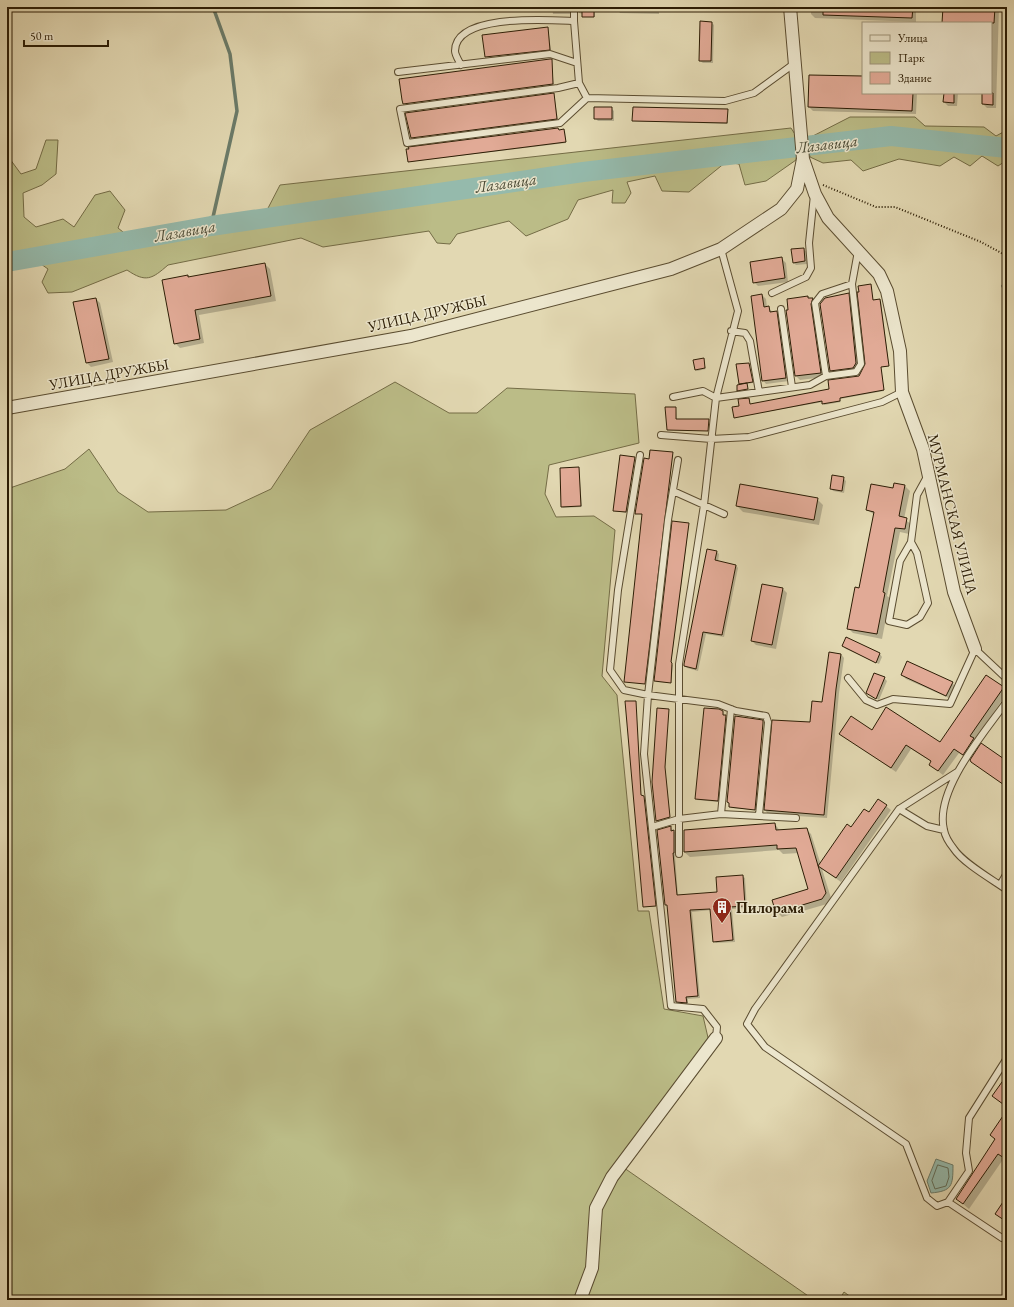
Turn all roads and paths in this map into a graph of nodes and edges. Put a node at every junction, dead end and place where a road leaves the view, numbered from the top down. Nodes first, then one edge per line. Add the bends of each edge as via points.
1 (574, 7) edge
2 (790, 7) edge
3 (574, 21) junction
4 (577, 63) junction
5 (795, 63) junction
6 (462, 65) junction
7 (398, 72) dead end
8 (579, 83) junction
9 (587, 98) junction
10 (803, 159) junction
11 (817, 188) junction
12 (721, 249) junction
13 (858, 251) junction
14 (1007, 256) edge
15 (852, 284) junction
16 (772, 293) dead end
17 (781, 309) dead end
18 (732, 332) junction
19 (826, 376) junction
20 (792, 387) junction
21 (759, 392) junction
22 (902, 392) junction
23 (673, 397) dead end
24 (716, 398) junction
25 (7, 408) edge
26 (661, 435) dead end
27 (712, 439) junction
28 (640, 455) dead end
29 (678, 460) dead end
30 (929, 474) junction
31 (673, 491) junction
32 (704, 505) junction
33 (724, 514) dead end
34 (910, 542) junction
35 (975, 649) junction
36 (848, 678) dead end
37 (1007, 679) edge
38 (648, 695) junction
39 (680, 699) junction
40 (1007, 701) edge
41 (731, 709) junction
42 (957, 772) junction
43 (898, 809) junction
44 (721, 814) junction
45 (759, 815) junction
46 (796, 818) dead end
47 (679, 819) junction
48 (652, 827) junction
49 (944, 830) junction
50 (679, 854) dead end
51 (1007, 874) edge
52 (1000, 885) junction
53 (1007, 890) edge
54 (716, 1038) joint
55 (1007, 1058) edge
56 (948, 1202) junction
57 (1007, 1240) edge
58 (580, 1300) edge

1 - 3 lane
2 - 5 street, МУРМАНСКАЯ УЛИЦА
3 - 4 lane
3 - 6 lane via 522,19 487,25 466,32 457,41 455,52
4 - 6 lane via 550,54
4 - 8 lane
5 - 9 lane via 754,93 726,101
5 - 10 street, МУРМАНСКАЯ УЛИЦА
6 - 7 lane
8 - 9 lane
8 - 9 lane via 400,109 407,143 560,123
10 - 11 street, МУРМАНСКАЯ УЛИЦА
10 - 12 street, УЛИЦА ДРУЖБЫ via 797,189 781,209
11 - 13 street, МУРМАНСКАЯ УЛИЦА via 828,218
11 - 14 path via 876,207 895,207 981,242
11 - 16 lane via 809,243 811,268 806,277
12 - 18 lane via 738,311
12 - 25 street, УЛИЦА ДРУЖБЫ via 671,269 411,336
13 - 15 lane
13 - 22 street, МУРМАНСКАЯ УЛИЦА via 879,274 887,291 900,351
15 - 19 lane via 822,294 815,303
15 - 19 lane via 861,364 856,372
17 - 20 lane
18 - 21 lane via 745,333 750,341
18 - 24 lane
19 - 20 lane via 810,385
20 - 21 lane
21 - 24 lane
22 - 27 lane via 882,402 749,436
22 - 30 street, МУРМАНСКАЯ УЛИЦА via 923,449
23 - 24 lane via 703,391
24 - 27 lane
26 - 27 lane
27 - 32 lane
28 - 38 lane via 618,590 610,670 624,690
29 - 31 lane
30 - 34 lane via 917,495
30 - 35 street, МУРМАНСКАЯ УЛИЦА via 954,592
31 - 32 lane
31 - 38 lane
32 - 33 lane
32 - 39 lane via 679,664
34 - 34 lane via 900,561 889,621 907,625 920,617 928,603 917,552
35 - 36 lane via 950,704 894,699 877,705 866,700
35 - 37 lane
38 - 39 lane
38 - 48 lane via 644,754
39 - 41 lane via 718,704
39 - 47 lane
40 - 42 lane
41 - 44 lane
41 - 45 lane via 766,716 768,722
42 - 43 lane
42 - 49 lane via 944,806
43 - 49 lane via 926,826
43 - 56 lane via 755,1009 747,1024 765,1047 906,1144 928,1198 937,1206
44 - 45 lane
44 - 47 lane
45 - 46 lane
47 - 48 lane
47 - 50 lane
48 - 54 lane via 670,1006 703,1008 717,1027
49 - 52 lane via 954,850
51 - 52 lane
52 - 53 lane
54 - 58 street via 612,1177 596,1208 592,1268
55 - 56 lane via 969,1118 966,1153 969,1171
56 - 57 lane

